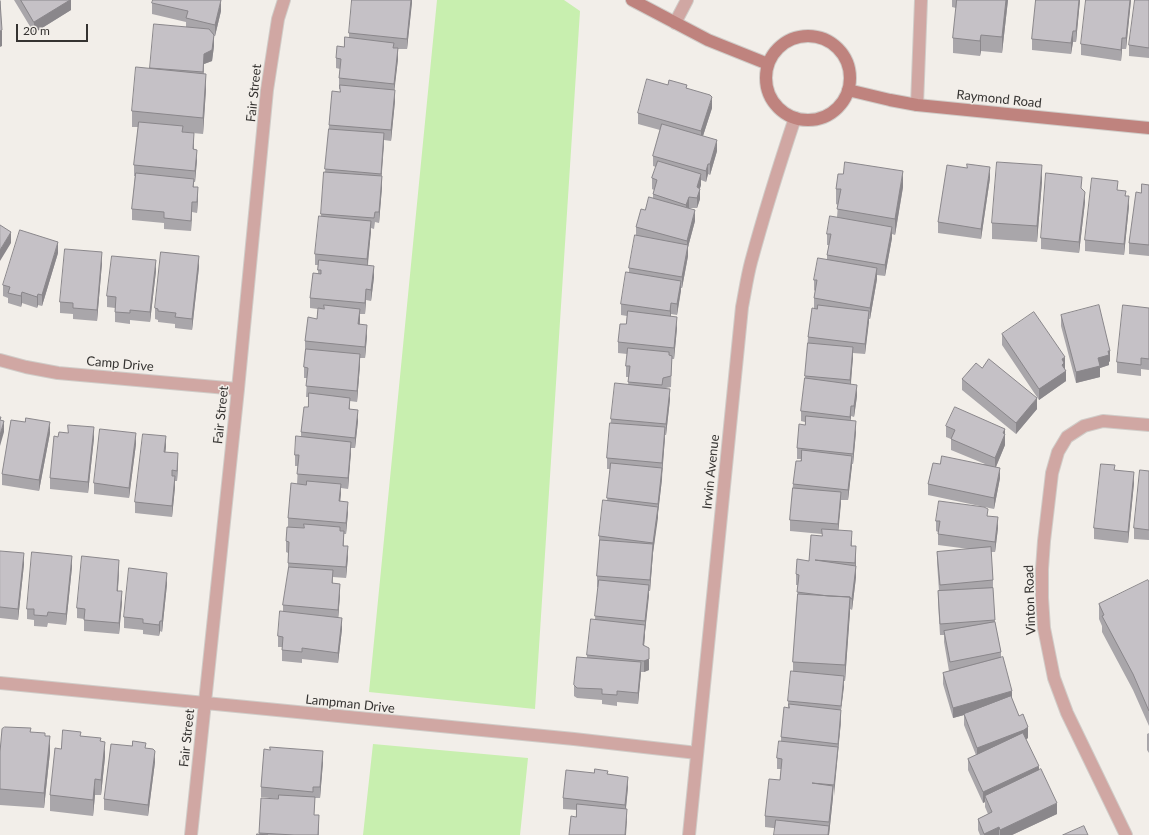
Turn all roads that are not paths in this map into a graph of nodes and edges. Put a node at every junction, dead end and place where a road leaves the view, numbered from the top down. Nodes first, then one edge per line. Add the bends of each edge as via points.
1 (284, 0) edge
2 (632, 0) edge
3 (687, 0) edge
4 (921, 0) edge
5 (675, 23) junction
6 (768, 64) junction
7 (848, 90) junction
8 (917, 105) junction
9 (795, 118) junction
10 (1149, 128) edge
11 (0, 360) edge
12 (238, 389) junction
13 (1149, 424) edge
14 (0, 682) edge
15 (205, 704) junction
16 (697, 753) junction
17 (191, 835) edge
18 (689, 835) edge
19 (1126, 835) edge

1 - 12 street, Fair Street via 278,18 268,90
2 - 5 street
3 - 5 street
4 - 8 street
5 - 6 street via 708,40
6 - 7 street via 778,48 794,38 819,37 831,42 847,61 850,74
6 - 9 street via 765,77 767,91 773,103 783,113
7 - 8 street, Raymond Road
7 - 9 street via 844,100 835,110 823,117 809,120
8 - 10 street, Raymond Road
9 - 16 street, Irwin Avenue via 759,231 742,307
11 - 12 street, Camp Drive via 58,373
12 - 15 street, Fair Street
13 - 19 street, Vinton Road via 1103,421 1084,426 1067,438 1058,452 1052,473 1042,562 1044,628 1054,678 1067,714
14 - 15 street, Lampman Drive
15 - 16 street, Lampman Drive
15 - 17 street, Fair Street
16 - 18 street, Irwin Avenue

